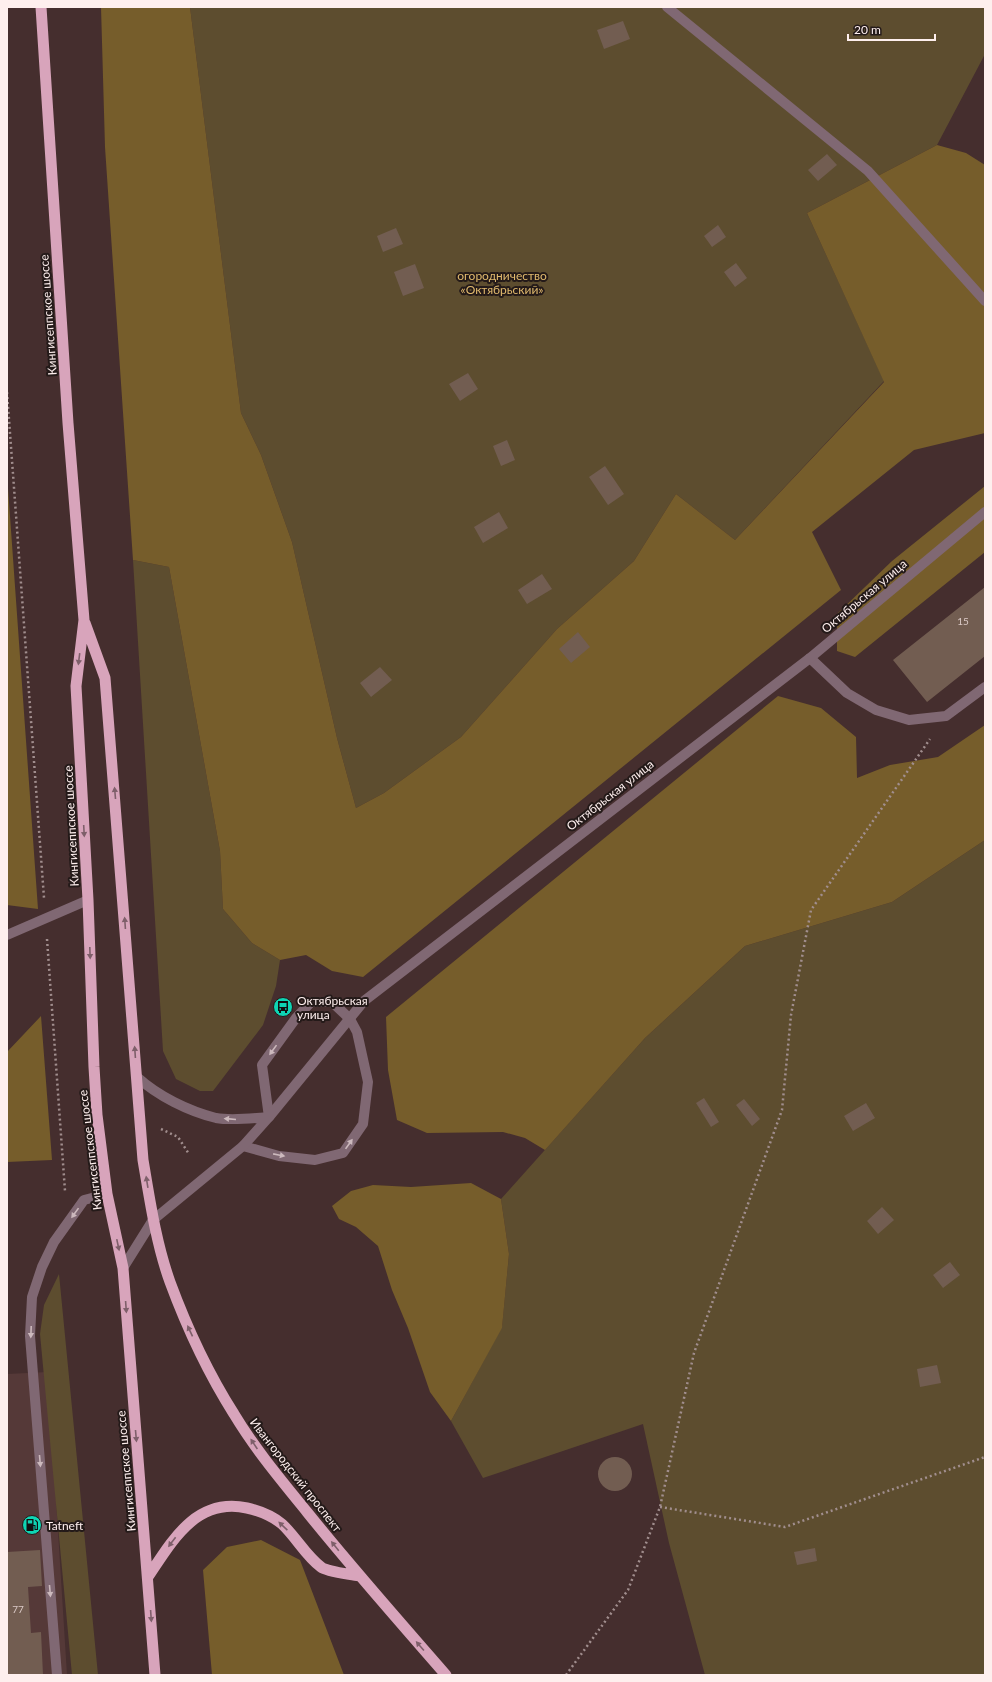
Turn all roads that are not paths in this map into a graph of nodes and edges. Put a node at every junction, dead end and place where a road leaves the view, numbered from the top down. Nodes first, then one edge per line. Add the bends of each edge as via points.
1 (41, 7) edge
2 (667, 7) edge
3 (985, 301) edge
4 (985, 512) edge
5 (84, 620) junction
6 (810, 658) junction
7 (985, 687) edge
8 (88, 900) junction
9 (7, 935) edge
10 (350, 1019) junction
11 (137, 1077) junction
12 (269, 1117) junction
13 (243, 1146) junction
14 (107, 1194) junction
15 (153, 1220) junction
16 (123, 1268) junction
17 (359, 1576) junction
18 (148, 1578) junction
19 (57, 1675) edge
20 (155, 1675) edge
21 (446, 1675) edge

1 - 5 highway, Кингисеппское шоссе via 68,423
2 - 3 street via 868,171
4 - 6 street, Октябрьская улица
5 -> 8 highway, Кингисеппское шоссе via 76,686
11 -> 5 highway, Кингисеппское шоссе via 105,678
6 - 7 street via 847,693 876,710 909,720 946,716
6 - 10 street, Октябрьская улица via 364,1001
8 - 9 street
8 -> 14 highway, Кингисеппское шоссе via 95,1074
10 - 12 street, Октябрьская улица
10 -> 12 street via 332,1002 311,1002 296,1018 262,1065
13 -> 10 street via 279,1156 315,1160 343,1153 363,1124 368,1082 357,1032
12 -> 11 street via 217,1118 151,1090
15 -> 11 highway, Кингисеппское шоссе via 143,1160
12 - 13 street, Октябрьская улица
13 - 15 street, Октябрьская улица
14 -> 16 highway, Кингисеппское шоссе
14 -> 19 street via 84,1200 54,1242 32,1297 30,1336
15 - 16 street, Октябрьская улица
17 -> 15 highway, Ивангородский проспект via 259,1452 212,1378 169,1280
16 -> 18 highway, Кингисеппское шоссе
17 -> 18 highway via 322,1568 282,1524 261,1511 235,1506 211,1509 190,1522 173,1540
21 -> 17 highway, Ивангородский проспект
18 -> 20 highway, Кингисеппское шоссе

